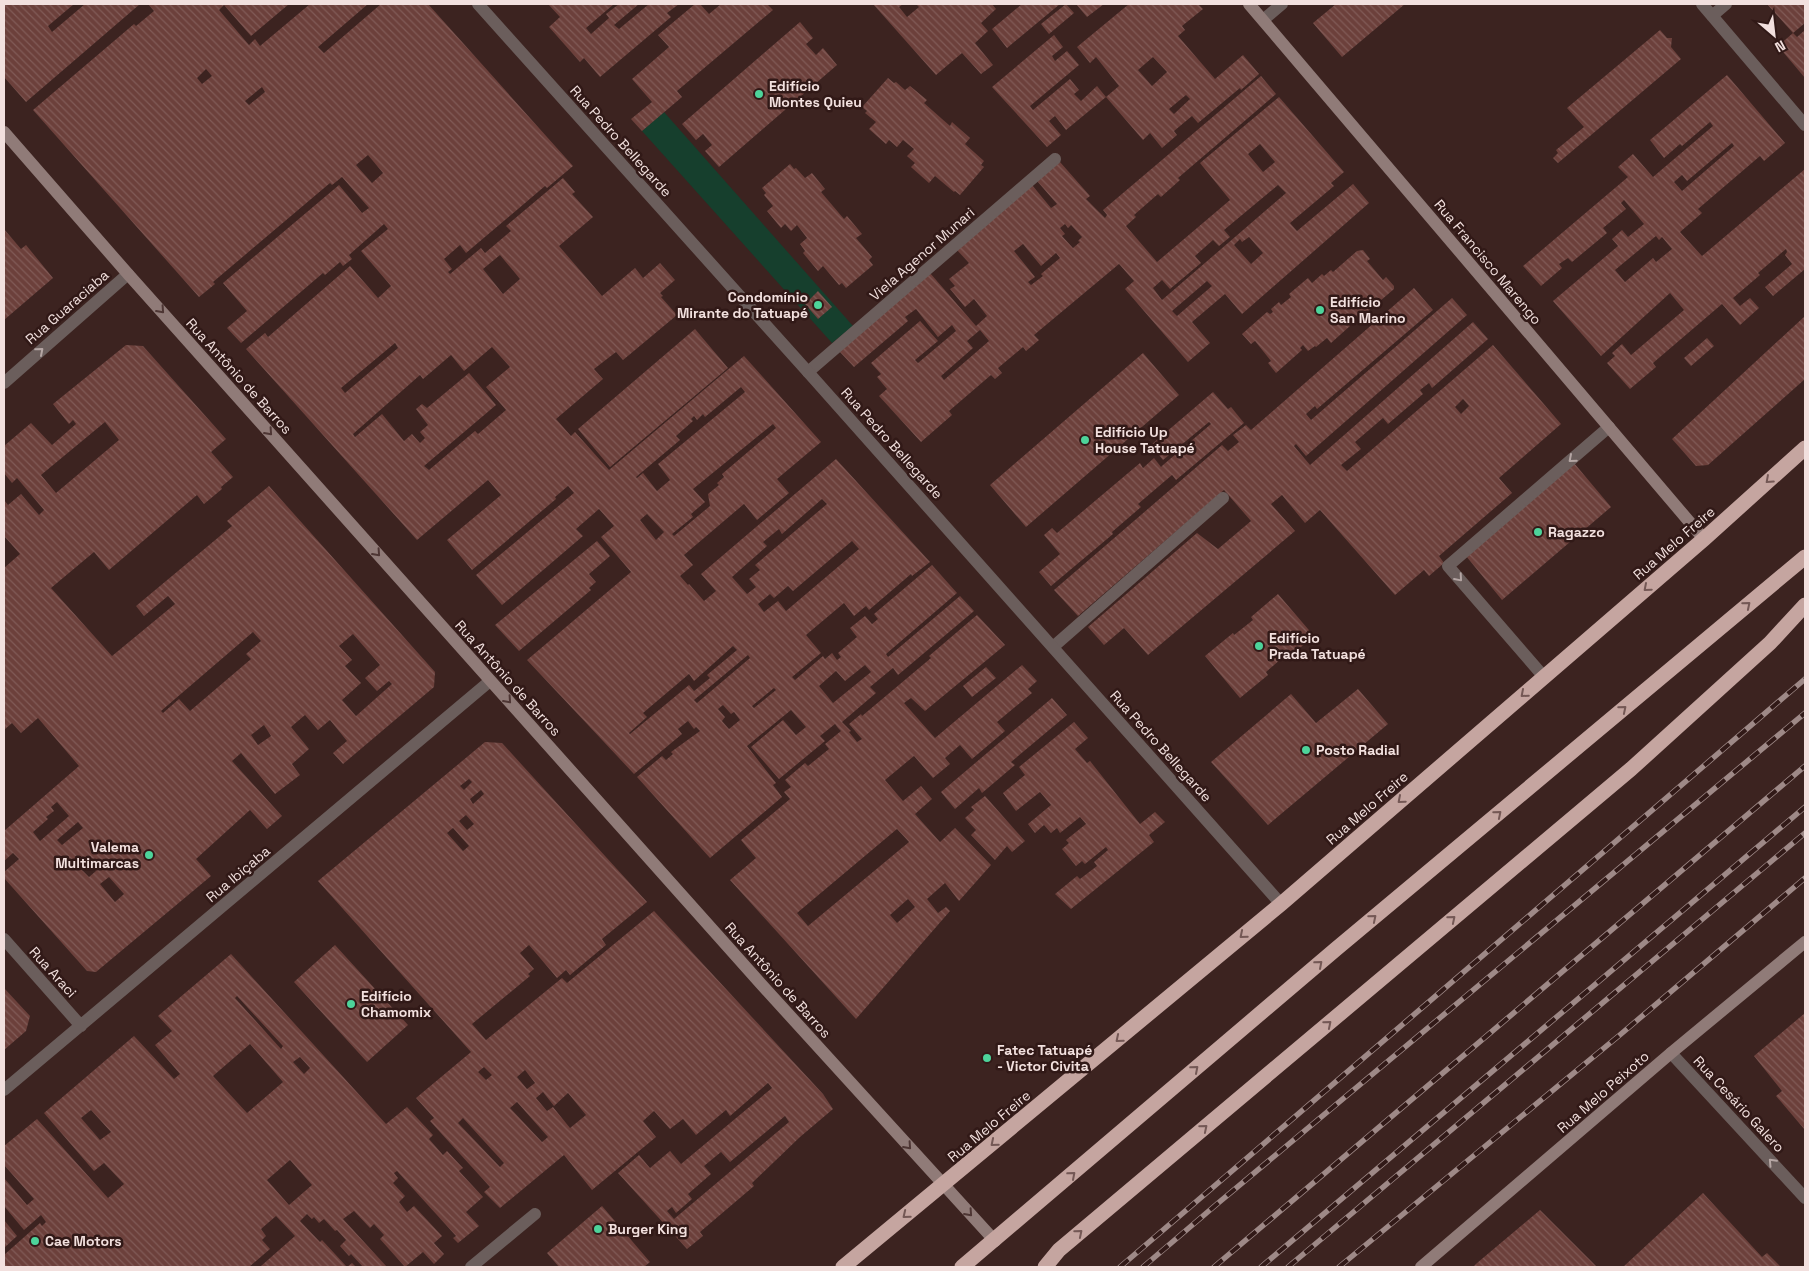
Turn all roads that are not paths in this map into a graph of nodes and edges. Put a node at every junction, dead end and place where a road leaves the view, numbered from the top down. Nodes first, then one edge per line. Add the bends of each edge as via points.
1 (478, 4) edge
2 (1249, 4) edge
3 (1282, 4) edge
4 (1702, 4) edge
5 (1726, 4) edge
6 (1712, 16) junction
7 (1263, 20) junction
8 (1805, 125) edge
9 (4, 132) edge
10 (1055, 159) dead end
11 (128, 274) junction
12 (808, 372) junction
13 (4, 383) edge
14 (1609, 427) junction
15 (1805, 448) edge
16 (1223, 498) dead end
17 (1704, 539) junction
18 (1805, 557) edge
19 (1805, 605) edge
20 (1053, 647) junction
21 (1544, 677) junction
22 (490, 681) junction
23 (1281, 904) junction
24 (4, 939) edge
25 (1805, 942) edge
26 (81, 1026) junction
27 (1672, 1053) junction
28 (4, 1090) edge
29 (944, 1184) junction
30 (1805, 1198) edge
31 (535, 1214) dead end
32 (994, 1241) junction
33 (472, 1267) edge
34 (843, 1267) edge
35 (962, 1267) edge
36 (1045, 1267) edge
37 (1421, 1267) edge

1 - 12 street, Rua Pedro Bellegarde
2 - 7 main road, Rua Francisco Marengo
3 - 7 street
4 - 6 street
5 - 6 street
6 - 8 street
7 - 14 main road, Rua Francisco Marengo
9 - 11 main road, Rua Antônio de Barros
10 - 12 street, Viela Agenor Munari
13 -> 11 street, Rua Guaraciaba
11 -> 22 main road, Rua Antônio de Barros
12 - 20 street, Rua Pedro Bellegarde
14 - 17 main road, Rua Francisco Marengo
14 -> 21 street via 1448,566
15 -> 17 highway, Rua Melo Freire
16 - 20 street
17 -> 21 highway, Rua Melo Freire
32 -> 18 highway via 1336,949
36 -> 19 highway via 1066,1244 1631,768 1770,643
20 - 23 street, Rua Pedro Bellegarde
21 -> 23 highway, Rua Melo Freire
22 - 26 street, Rua Ibiçaba
22 -> 29 main road, Rua Antônio de Barros
23 -> 29 highway, Rua Melo Freire
24 - 26 street, Rua Araci
25 - 27 main road, Rua Melo Peixoto
26 - 28 street, Rua Ibiçaba
30 -> 27 street, Rua Cesário Galero
27 - 37 main road, Rua Melo Peixoto
29 -> 32 main road, Rua Antônio de Barros
29 -> 34 highway, Rua Melo Freire
31 - 33 street
32 - 35 highway

